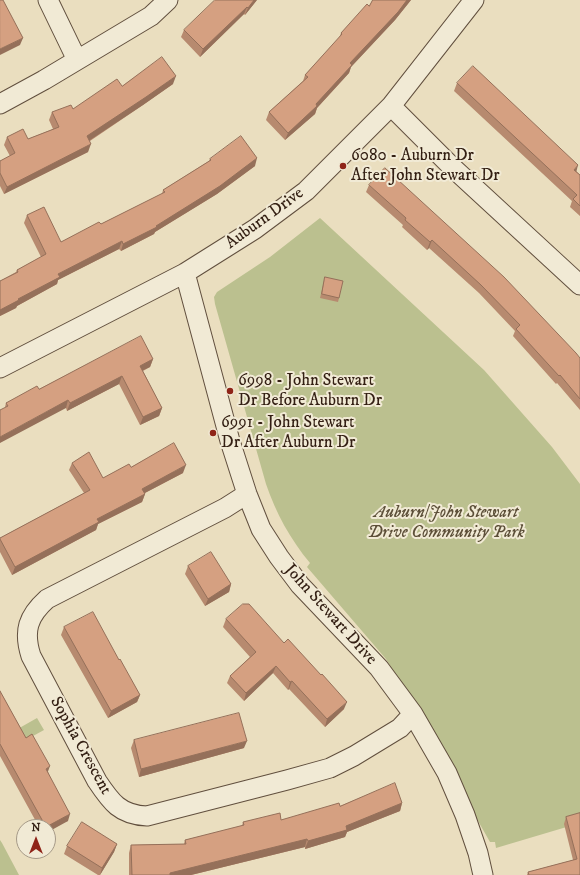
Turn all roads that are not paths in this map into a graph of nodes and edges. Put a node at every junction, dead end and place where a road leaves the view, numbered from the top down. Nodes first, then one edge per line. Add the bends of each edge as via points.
1 (48, 0) edge
2 (168, 0) edge
3 (474, 0) edge
4 (77, 60) junction
5 (0, 104) edge
6 (391, 106) junction
7 (185, 273) junction
8 (580, 285) edge
9 (0, 368) edge
10 (247, 494) junction
11 (413, 714) junction
12 (483, 875) edge

1 - 4 street
2 - 4 street via 151,16
3 - 6 street, Auburn Drive
4 - 5 street
6 - 7 street, Auburn Drive via 306,191 255,229
6 - 8 street via 452,167
7 - 9 street, Auburn Drive
7 - 10 street, John Stewart Drive via 230,441
10 - 11 street, John Stewart Drive via 261,529 283,563 300,585 379,668
10 - 11 street, Sophia Crescent via 47,599 31,617 27,640 32,656 108,798 126,812 147,816 287,780 330,768 354,756 400,728
11 - 12 street, John Stewart Drive via 447,774 465,815

